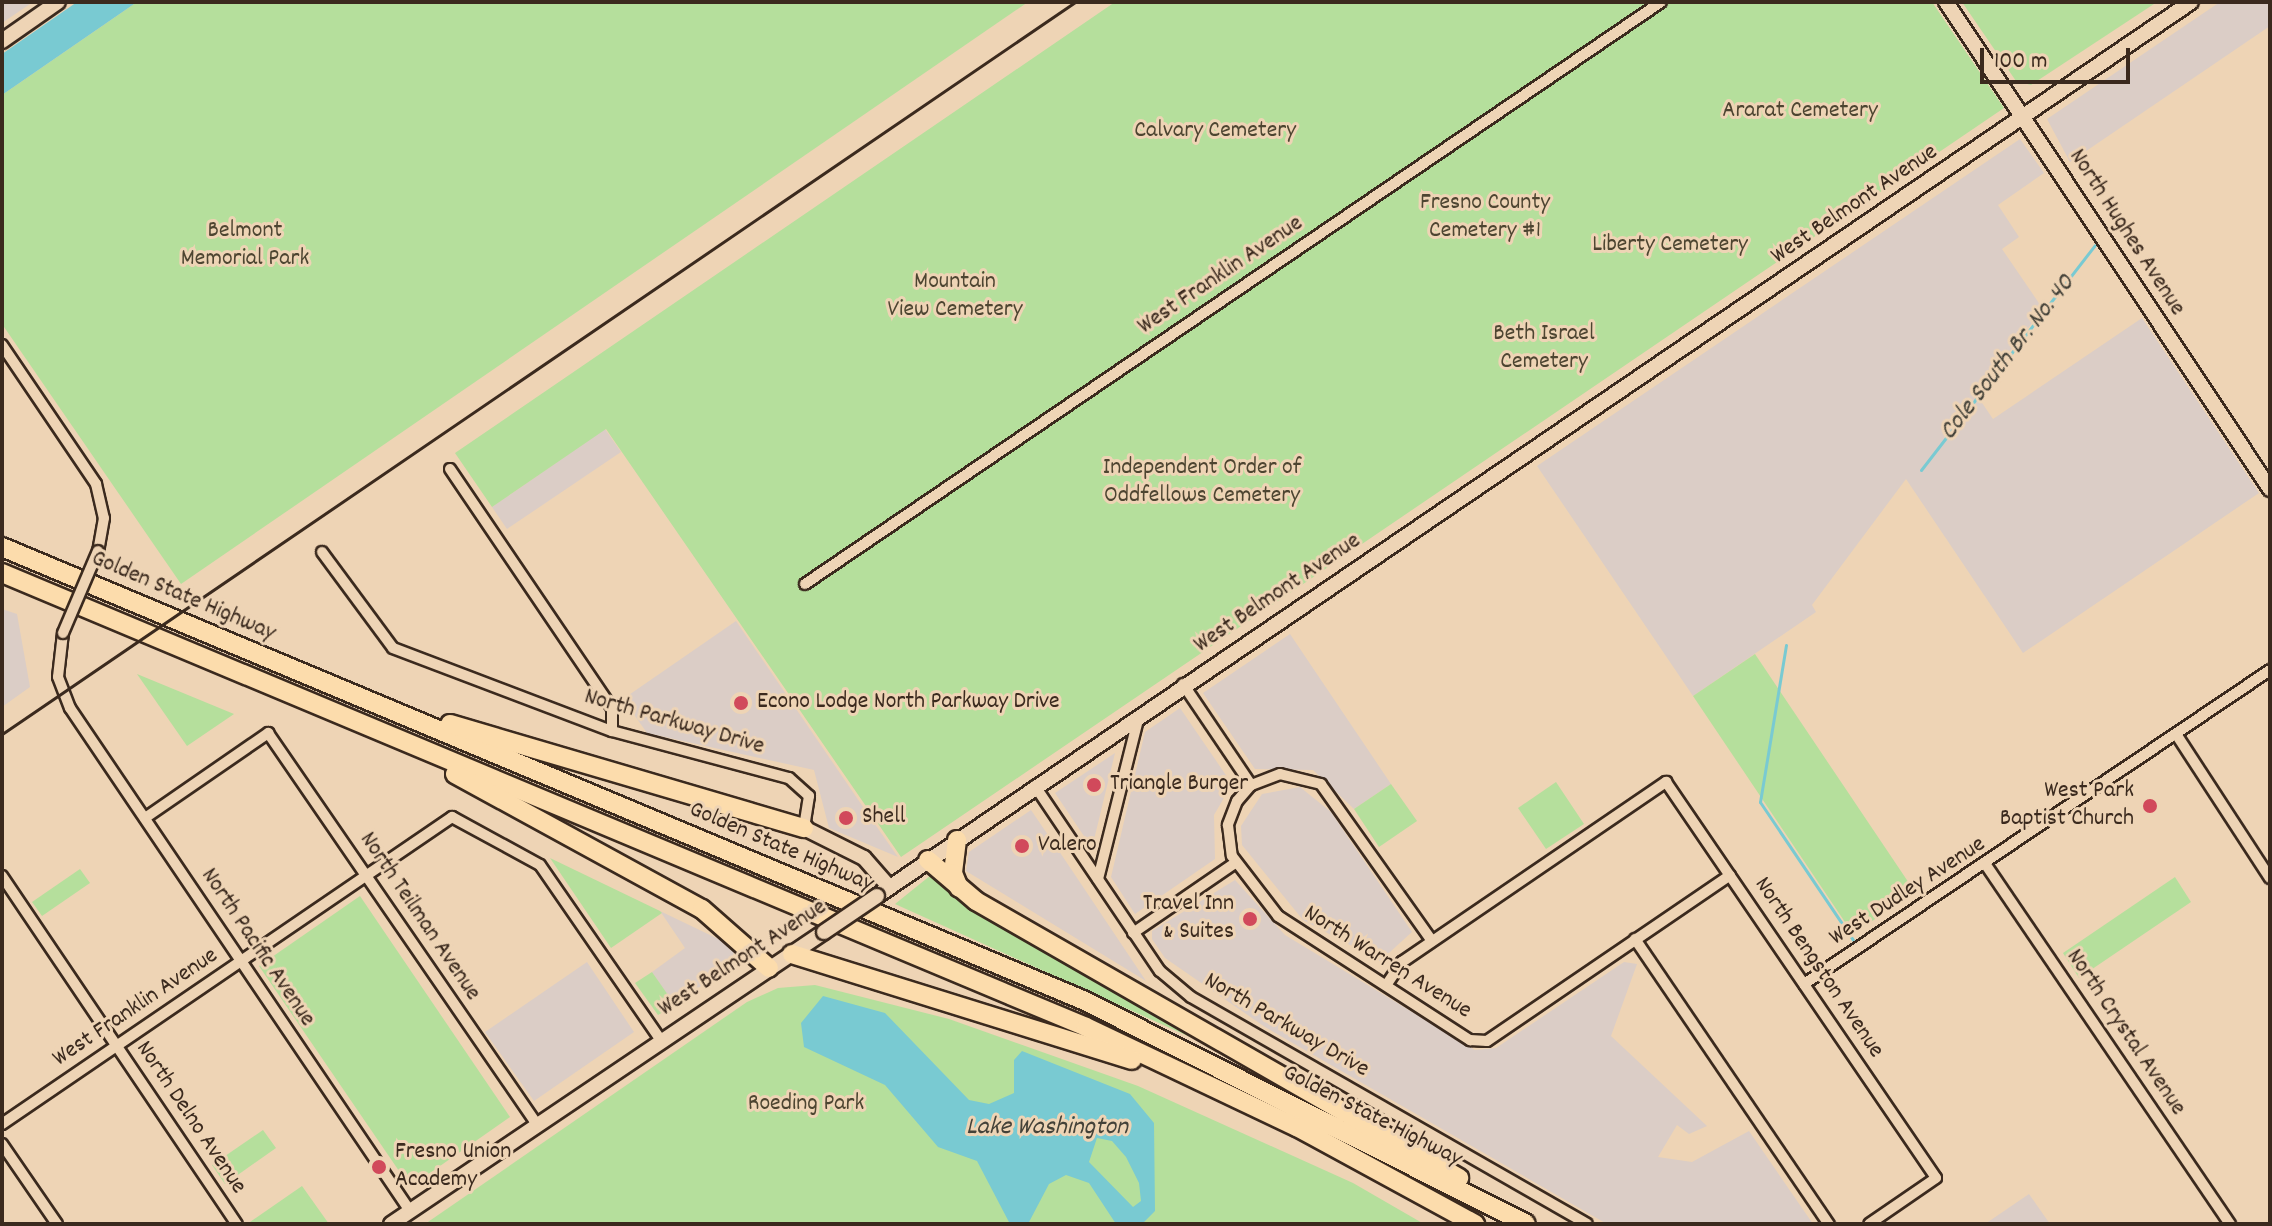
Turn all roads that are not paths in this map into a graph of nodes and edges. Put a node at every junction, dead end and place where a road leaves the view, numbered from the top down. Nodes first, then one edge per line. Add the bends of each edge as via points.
1 (58, 2) edge
2 (1661, 2) edge
3 (1946, 2) edge
4 (2191, 2) edge
5 (2, 41) edge
6 (2024, 117) junction
7 (2, 345) edge
8 (450, 469) dead end
9 (2270, 489) edge
10 (2, 547) edge
11 (322, 552) dead end
12 (2, 573) edge
13 (805, 584) dead end
14 (2270, 670) edge
15 (1183, 684) junction
16 (361, 697) junction
17 (325, 706) junction
18 (1139, 714) junction
19 (612, 731) junction
20 (2176, 734) junction
21 (1251, 785) junction
22 (1035, 786) junction
23 (145, 818) junction
24 (804, 828) junction
25 (957, 840) junction
26 (928, 860) junction
27 (1235, 863) junction
28 (1986, 865) junction
29 (1730, 875) junction
30 (2, 876) edge
31 (366, 876) junction
32 (2270, 878) edge
33 (1098, 879) junction
34 (959, 888) junction
35 (883, 892) junction
36 (1133, 933) junction
37 (1635, 939) junction
38 (1432, 941) junction
39 (792, 954) junction
40 (240, 961) junction
41 (769, 968) junction
42 (1387, 984) junction
43 (1804, 984) junction
44 (660, 1039) junction
45 (117, 1046) junction
46 (1211, 1085) junction
47 (536, 1123) junction
48 (2, 1124) edge
49 (2, 1144) edge
50 (1433, 1199) junction
51 (410, 1211) junction
52 (1522, 1221) edge
53 (57, 1224) edge
54 (237, 1224) edge
55 (391, 1224) edge
56 (1468, 1224) edge
57 (1475, 1224) edge
58 (1587, 1224) edge
59 (1829, 1224) edge
60 (1869, 1224) edge
61 (2230, 1224) edge

1 - 5 main road
2 - 13 street, West Franklin Avenue
3 - 6 main road, North Hughes Avenue
4 - 6 main road, West Belmont Avenue
6 - 9 main road, North Hughes Avenue
6 - 15 main road, West Belmont Avenue
7 - 23 street, North Pacific Avenue, bridge via 96,484 104,518 98,551 63,633 58,677 70,708
8 - 19 street via 612,708
10 - 16 highway, Golden State Highway
11 - 19 street, North Parkway Drive via 393,648
12 - 17 highway, Golden State Highway
14 - 20 street, West Dudley Avenue
15 - 18 main road, West Belmont Avenue
15 - 21 street
16 - 24 highway
16 - 52 highway, Golden State Highway via 1083,1000
17 - 41 highway via 702,909
17 - 46 highway, Golden State Highway
18 - 22 main road, West Belmont Avenue
18 - 33 street
19 - 24 street, North Parkway Drive via 799,783 810,800
20 - 28 street, West Dudley Avenue
20 - 32 street
21 - 27 street via 1228,825
21 - 38 street via 1289,774 1328,789
22 - 25 main road, West Belmont Avenue
22 - 33 street, North Parkway Drive
23 - 31 street, North Teilman Avenue via 268,733
23 - 40 street, North Pacific Avenue
24 - 35 main road via 864,858
25 - 26 main road, West Belmont Avenue
25 - 34 highway via 953,873
26 - 34 highway
26 - 35 main road, West Belmont Avenue
27 - 36 street
27 - 42 street, North Warren Avenue via 1295,931
28 - 43 street, West Dudley Avenue
28 - 61 street, North Crystal Avenue
29 - 37 street
29 - 38 street, North Bengston Avenue via 1666,782
29 - 43 street, North Bengston Avenue
30 - 45 street, North Delno Avenue
31 - 40 street, West Franklin Avenue
31 - 44 street, West Franklin Avenue via 452,817 540,865
31 - 47 street, North Teilman Avenue
33 - 36 street, North Parkway Drive
34 - 52 highway via 1431,1159
35 - 39 main road, West Belmont Avenue, bridge
36 - 58 street, North Parkway Drive via 1160,971 1191,997
37 - 42 street, North Warren Avenue via 1487,1041 1470,1040
37 - 59 street
38 - 42 street
39 - 41 main road, West Belmont Avenue
39 - 46 highway
40 - 45 street, West Franklin Avenue
40 - 51 street, North Pacific Avenue
41 - 44 main road, West Belmont Avenue
43 - 60 street, North Bengston Avenue via 1936,1178
44 - 47 main road, West Belmont Avenue
45 - 48 street, West Franklin Avenue
45 - 54 street, North Delno Avenue
46 - 50 highway, Golden State Highway
47 - 51 main road, West Belmont Avenue
49 - 53 street
50 - 56 highway
50 - 57 highway, Golden State Highway
51 - 55 main road, West Belmont Avenue

